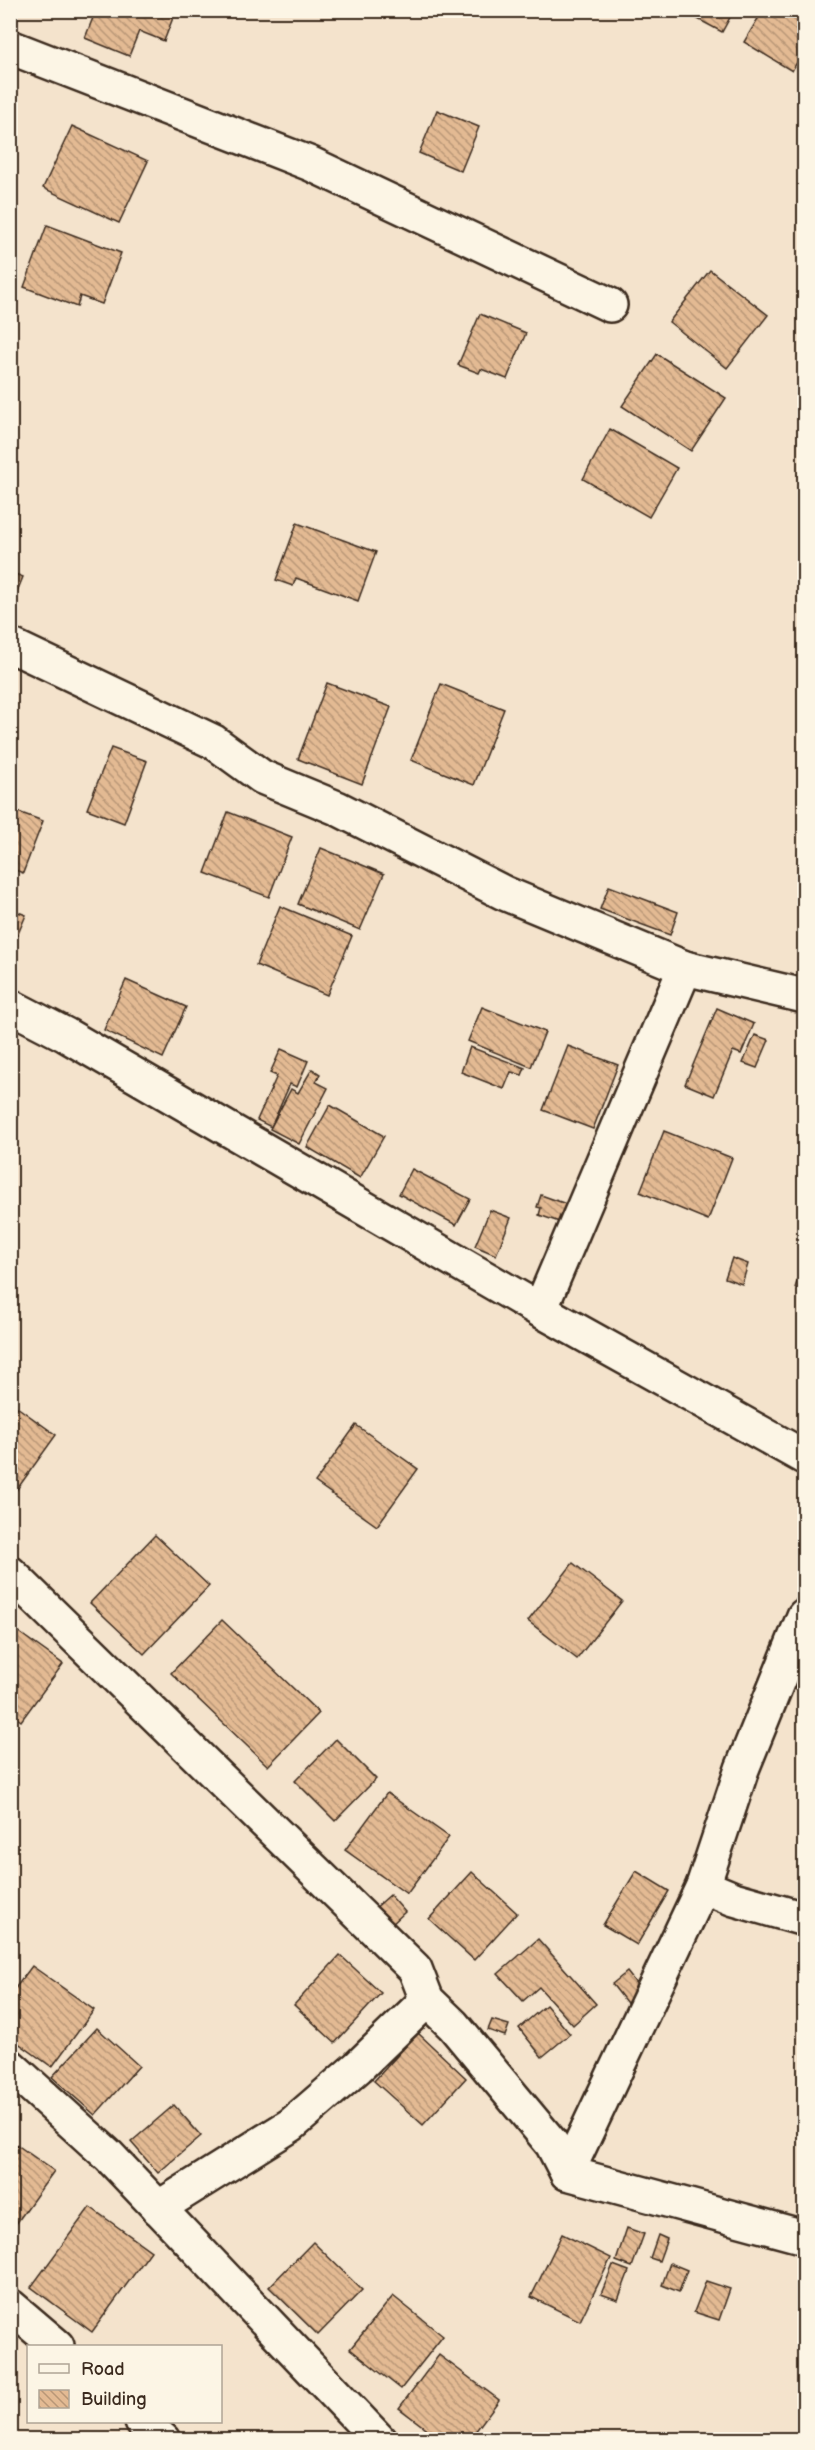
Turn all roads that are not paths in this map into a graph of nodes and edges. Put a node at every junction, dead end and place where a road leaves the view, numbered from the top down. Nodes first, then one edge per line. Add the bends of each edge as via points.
1 (10, 48) edge
2 (610, 305) dead end
3 (10, 645) edge
4 (685, 968) junction
5 (804, 996) edge
6 (10, 1006) edge
7 (540, 1310) junction
8 (804, 1457) edge
9 (10, 1573) edge
10 (804, 1616) edge
11 (702, 1886) junction
12 (804, 1919) edge
13 (427, 2000) junction
14 (10, 2066) edge
15 (567, 2173) junction
16 (158, 2208) junction
17 (804, 2237) edge
18 (10, 2306) edge
19 (56, 2345) edge
20 (144, 2423) edge
21 (163, 2439) edge
22 (378, 2439) edge

1 - 2 street via 311,164
3 - 4 street via 214,742 262,777 337,808 504,893
4 - 5 street
4 - 7 street
6 - 7 street
7 - 8 street
9 - 13 street via 415,1969
10 - 11 street via 742,1769
11 - 12 street
11 - 15 street
13 - 15 street via 468,2042 552,2144
13 - 16 street via 291,2125
14 - 16 street via 109,2156
15 - 17 street
16 - 22 street
18 - 19 street
20 - 21 street

